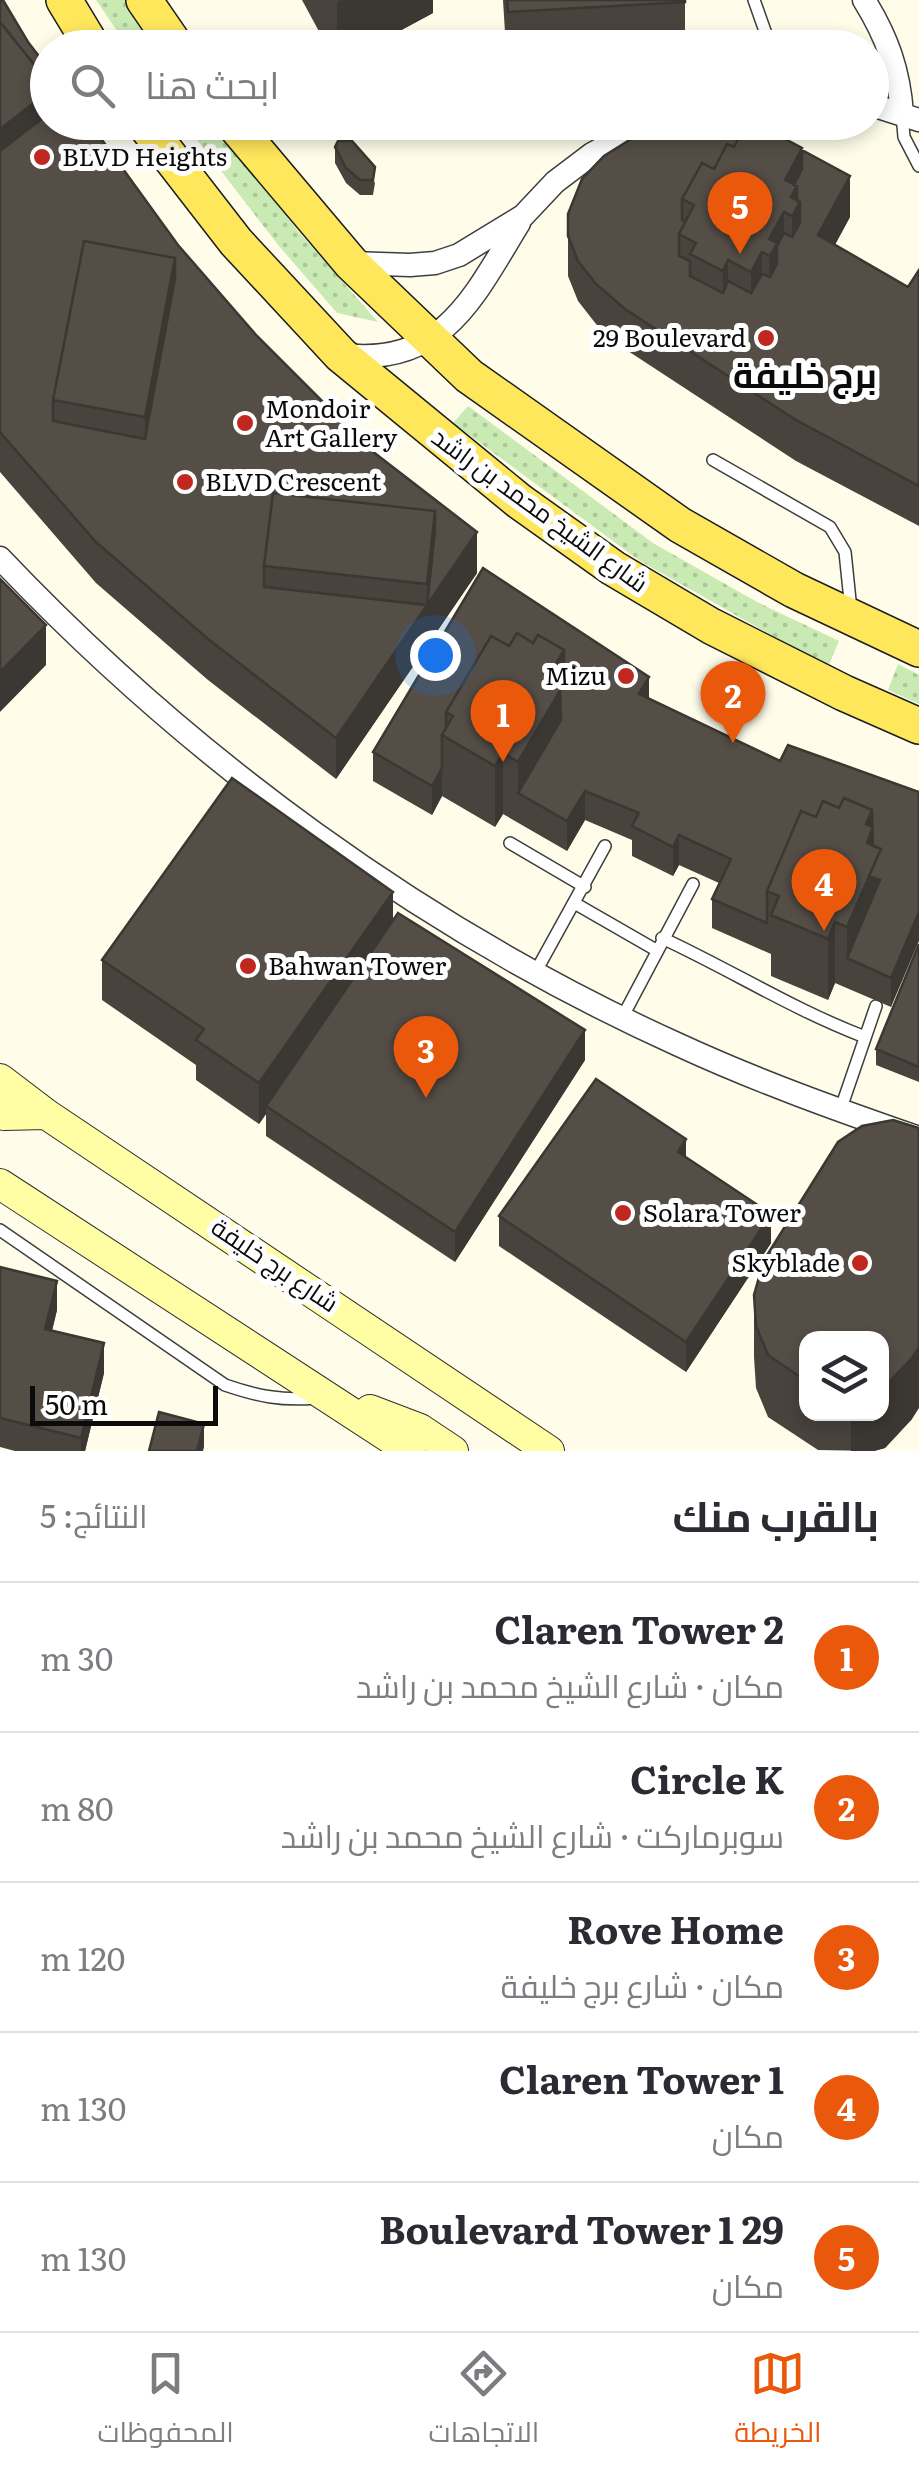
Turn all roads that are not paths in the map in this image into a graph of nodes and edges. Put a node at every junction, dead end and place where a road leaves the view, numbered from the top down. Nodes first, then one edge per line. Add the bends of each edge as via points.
1 (64, 0) edge
2 (144, 0) edge
3 (754, 0) edge
4 (864, 0) edge
5 (82, 30) edge
6 (164, 30) edge
7 (765, 30) edge
8 (882, 30) edge
9 (889, 45) edge
10 (911, 117) edge
11 (158, 140) edge
12 (247, 140) edge
13 (618, 140) edge
14 (919, 166) edge
15 (523, 216) junction
16 (351, 263) junction
17 (430, 342) junction
18 (340, 355) junction
19 (713, 460) dead end
20 (0, 558) edge
21 (852, 619) junction
22 (916, 645) edge
23 (919, 726) edge
24 (510, 843) dead end
25 (605, 846) dead end
26 (693, 884) dead end
27 (584, 888) junction
28 (576, 904) junction
29 (659, 944) junction
30 (535, 974) junction
31 (876, 1006) dead end
32 (622, 1018) junction
33 (866, 1037) junction
34 (0, 1079) edge
35 (840, 1111) junction
36 (0, 1112) edge
37 (46, 1114) junction
38 (919, 1138) edge
39 (0, 1184) edge
40 (0, 1230) edge
41 (329, 1397) junction
42 (410, 1451) edge
43 (453, 1451) edge
44 (550, 1451) edge

1 - 5 main road
2 - 6 main road
3 - 7 lane
4 - 8 street
9 - 10 street
10 - 14 lane via 904,137
11 - 18 main road, شارع الشيخ محمد بن راشد via 236,242
12 - 16 main road
13 - 15 street via 556,182
15 - 16 street via 482,244 435,262
15 - 17 street via 475,295
16 - 17 main road
17 - 18 street via 386,356
17 - 21 main road via 625,489
18 - 23 main road, شارع الشيخ محمد بن راشد via 613,568 711,626
19 - 21 lane via 830,527 846,552
20 - 30 street via 101,659 232,770 381,879
21 - 22 main road
24 - 27 lane
25 - 27 lane
26 - 29 lane
27 - 28 lane
28 - 29 lane
28 - 30 lane
29 - 32 lane
29 - 33 lane via 718,965 794,1008
30 - 32 street
31 - 33 lane
32 - 35 street
33 - 35 lane
34 - 37 street, شارع برج خليفة
35 - 38 street
36 - 37 street
37 - 44 street, شارع برج خليفة
39 - 41 street
40 - 41 lane via 226,1384 284,1400
41 - 42 street
41 - 43 street via 420,1430

